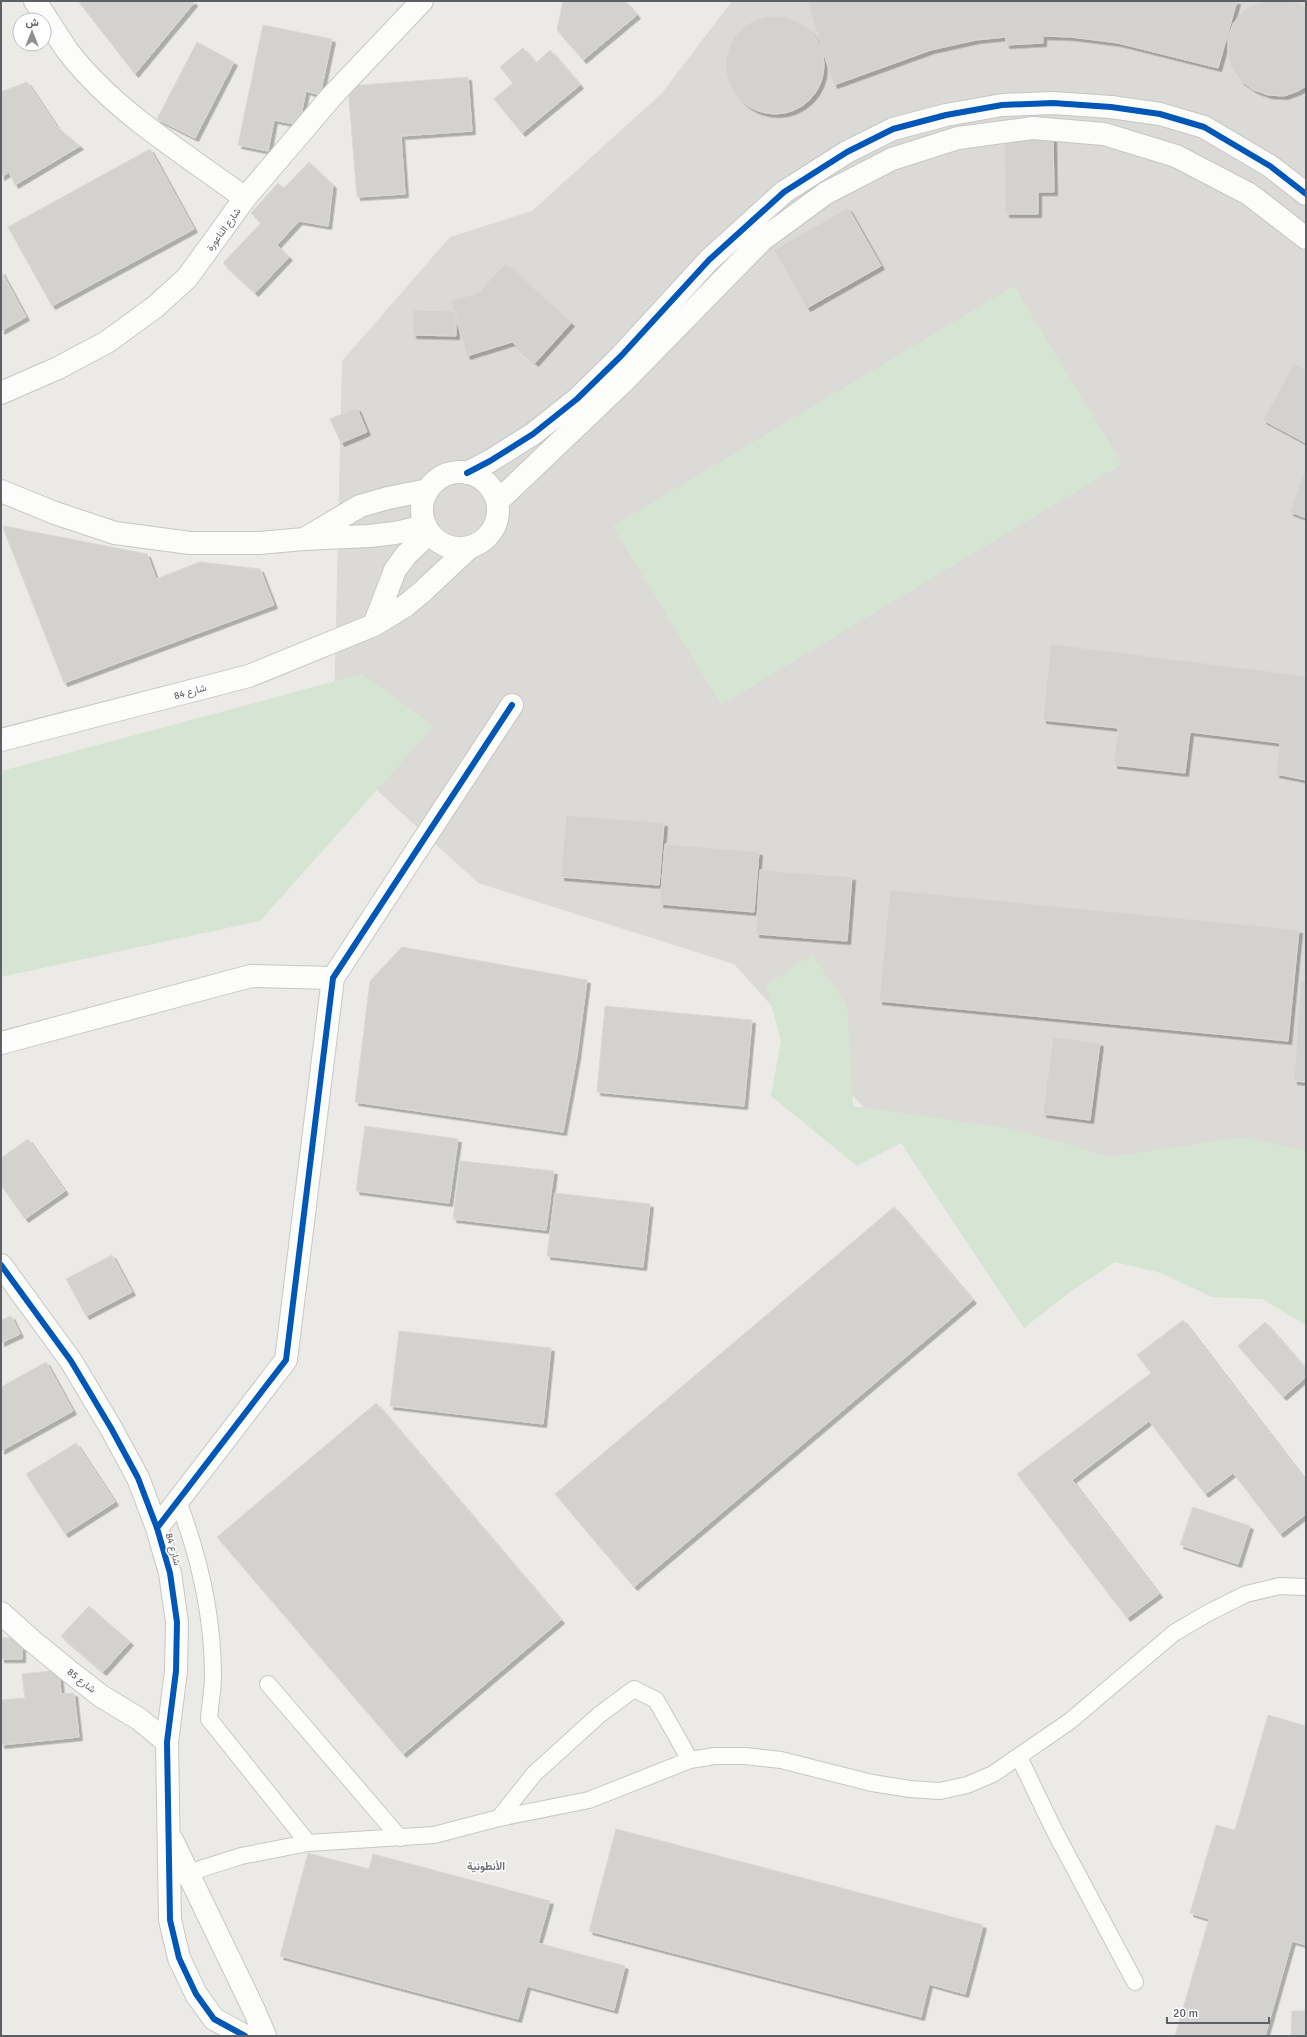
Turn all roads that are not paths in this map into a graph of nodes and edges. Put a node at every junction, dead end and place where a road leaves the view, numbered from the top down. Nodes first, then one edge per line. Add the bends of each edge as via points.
1 (35, 1) edge
2 (422, 1) edge
3 (1270, 166) junction
4 (1249, 194) junction
5 (1306, 194) edge
6 (245, 198) junction
7 (1306, 238) edge
8 (1, 393) edge
9 (467, 473) junction
10 (428, 490) junction
11 (1, 491) edge
12 (497, 502) junction
13 (428, 530) junction
14 (304, 539) junction
15 (470, 547) junction
16 (374, 625) junction
17 (512, 705) dead end
18 (1, 740) edge
19 (333, 978) junction
20 (1, 1042) edge
21 (1, 1265) edge
22 (178, 1500) junction
23 (157, 1528) junction
24 (1306, 1587) edge
25 (1, 1613) edge
26 (268, 1684) dead end
27 (166, 1742) junction
28 (1019, 1757) junction
29 (690, 1760) junction
30 (499, 1818) junction
31 (400, 1838) junction
32 (308, 1843) junction
33 (178, 1876) junction
34 (1135, 1982) dead end
35 (245, 2036) edge
36 (265, 2036) edge

1 - 6 street, شارع الناعورة via 67,50 107,93 129,113
2 - 6 street via 332,96
3 - 4 street
3 - 5 street
3 - 9 street via 1204,127 1160,114 1112,107 1053,103 1002,104 893,129 847,152 784,192 709,260 621,356 577,399 533,434
4 - 7 street
4 - 12 street via 1176,156 1104,134 1033,128 958,138 892,159 826,193 762,240 624,381
6 - 8 street, شارع الناعورة via 187,278 155,307 107,342 58,368
9 - 10 street via 444,476
9 - 12 street via 480,478 491,488
10 - 13 street via 422,510
10 - 14 street via 360,506
11 - 14 street via 115,533 190,543 259,543
12 - 15 street via 498,516 493,530 483,541
13 - 14 street
13 - 15 street via 440,543 454,548
13 - 16 street via 395,570
15 - 16 street, شارع 84 via 405,606
16 - 18 street, شارع 84 via 249,676
17 - 19 street
19 - 20 street via 252,976
19 - 22 street via 286,1360
21 - 23 street, شارع 84 via 71,1361 111,1428 138,1478
22 - 23 street
22 - 32 lane via 192,1537 208,1610 213,1676 208,1719
23 - 27 street, شارع 84 via 170,1573 177,1622 176,1671
24 - 28 lane via 1280,1586 1246,1594 1208,1612 1174,1633 1070,1721
25 - 27 street, شارع 85 via 69,1671 101,1696 139,1719
26 - 31 lane
27 - 33 street, شارع 84 via 168,1834
28 - 29 lane via 987,1777 940,1791 872,1783 781,1760 745,1756 714,1756
28 - 34 lane via 1054,1830
29 - 30 lane via 589,1800
29 - 30 lane via 656,1700 634,1689 599,1716 534,1774
30 - 31 lane via 434,1835
31 - 32 lane
32 - 33 lane via 241,1856
33 - 35 street via 170,1920 179,1958 196,1994 214,2019
33 - 36 street via 254,2010

